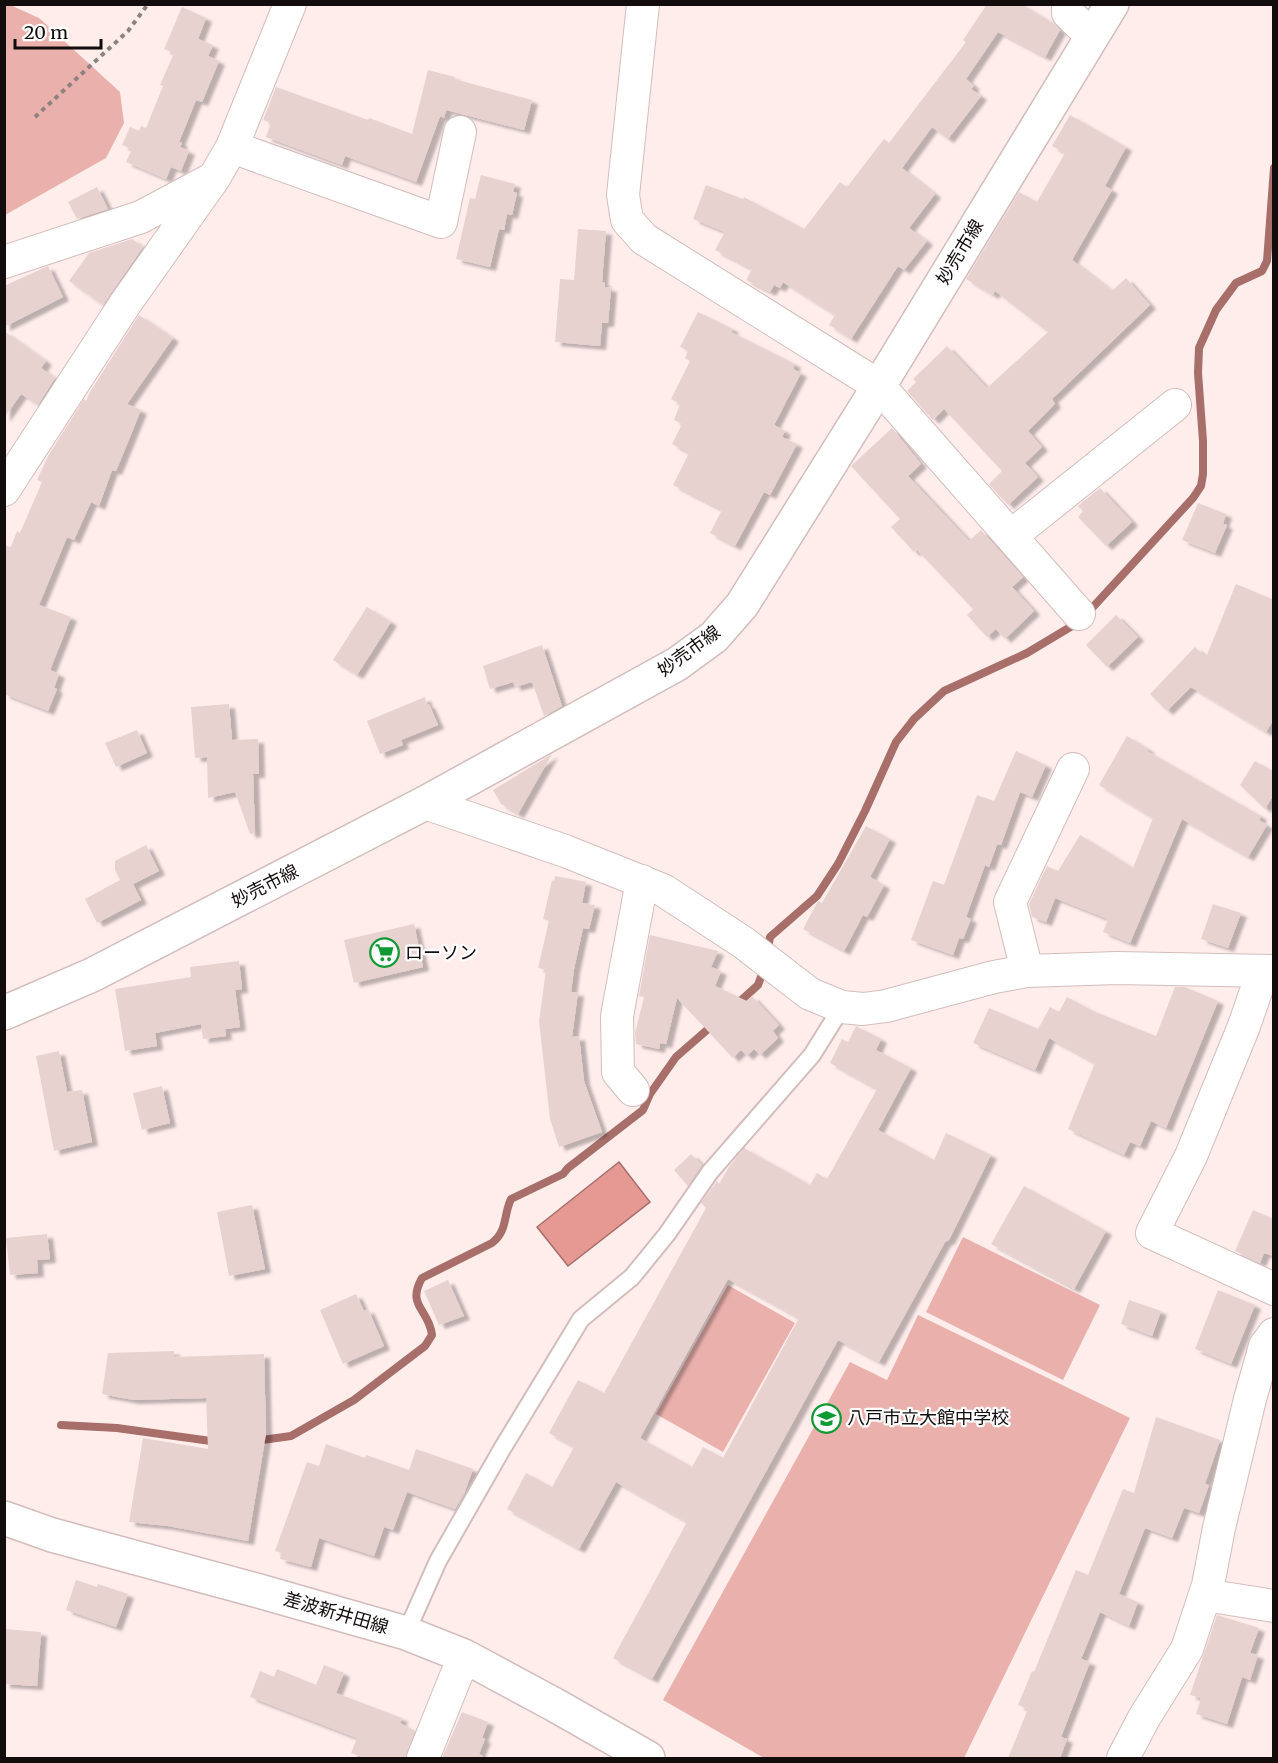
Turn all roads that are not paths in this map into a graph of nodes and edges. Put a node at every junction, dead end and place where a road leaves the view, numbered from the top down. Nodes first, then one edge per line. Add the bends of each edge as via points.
1 (290, 4) edge
2 (643, 4) edge
3 (1068, 4) edge
4 (1112, 4) edge
5 (1092, 34) junction
6 (460, 132) dead end
7 (232, 147) junction
8 (214, 178) junction
9 (4, 262) edge
10 (879, 386) junction
11 (1175, 405) dead end
12 (4, 490) edge
13 (1011, 536) junction
14 (1079, 614) dead end
15 (1073, 769) dead end
16 (425, 803) junction
17 (642, 881) junction
18 (1027, 971) junction
19 (1268, 971) edge
20 (842, 1007) junction
21 (4, 1013) edge
22 (633, 1090) dead end
23 (1274, 1289) edge
24 (1274, 1334) edge
25 (1263, 1394) edge
26 (4, 1518) edge
27 (1205, 1595) junction
28 (1274, 1606) edge
29 (406, 1633) junction
30 (464, 1656) junction
31 (423, 1758) edge
32 (648, 1758) edge
33 (1123, 1758) edge

1 - 7 street
2 - 10 street via 623,195 627,220 644,239
3 - 5 street via 1068,14
4 - 5 main road, 妙売市線
5 - 10 main road, 妙売市線
6 - 7 street via 441,222
7 - 8 street
8 - 9 street via 141,217
8 - 12 street via 124,304
10 - 13 street
10 - 16 main road, 妙売市線 via 742,605 714,637 677,664
11 - 13 street
13 - 14 street
15 - 18 street via 1010,902
16 - 17 street
16 - 21 main road, 妙売市線 via 92,975
17 - 20 street via 663,890 744,943 810,994
17 - 22 street via 617,1016 618,1072
18 - 19 street
18 - 20 street via 886,1006
19 - 23 street via 1191,1156 1152,1233
20 - 29 lane via 812,1055 710,1172 632,1277 581,1320 438,1562
24 - 25 street via 1265,1346
25 - 27 street via 1219,1528
26 - 29 main road, 差波新井田線 via 52,1535
27 - 28 street
27 - 33 street via 1187,1649
29 - 30 main road, 差波新井田線
30 - 31 street
30 - 32 main road, 差波新井田線

